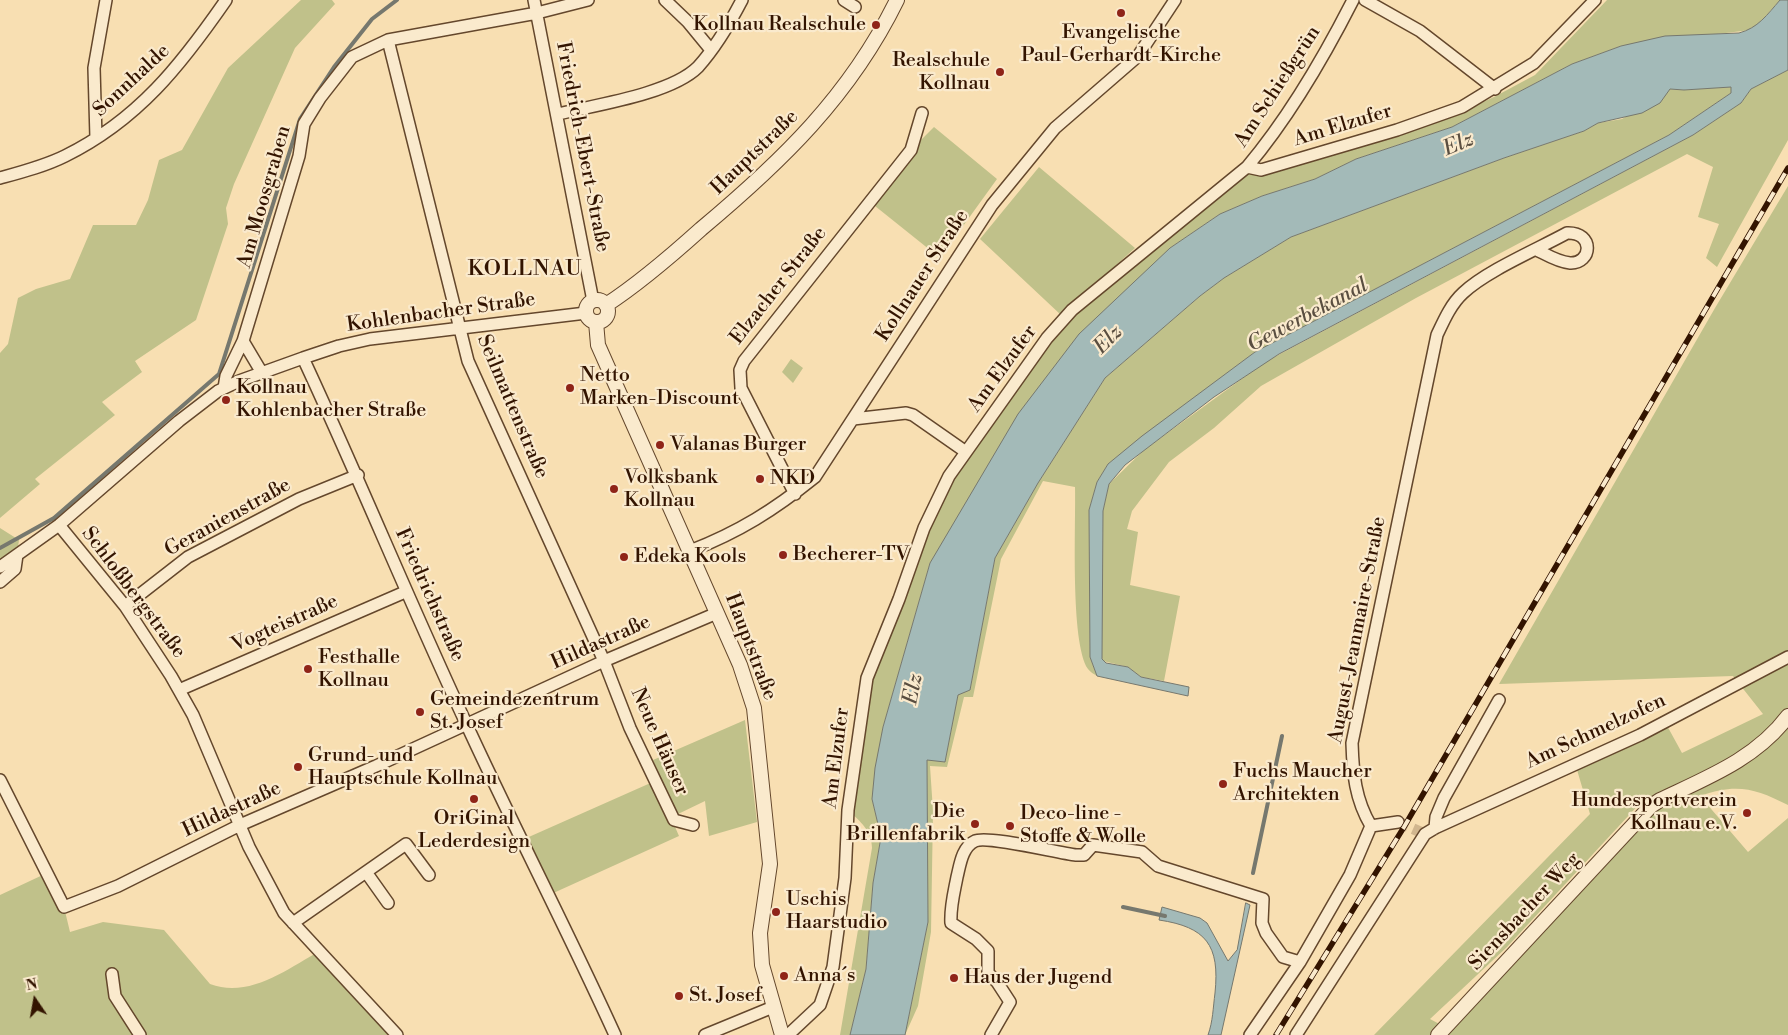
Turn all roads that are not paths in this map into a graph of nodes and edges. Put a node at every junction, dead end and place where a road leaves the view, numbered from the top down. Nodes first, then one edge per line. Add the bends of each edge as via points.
1 (106, 0) edge
2 (226, 0) edge
3 (534, 0) edge
4 (588, 0) edge
5 (665, 0) edge
6 (742, 0) edge
7 (844, 0) edge
8 (897, 0) edge
9 (1175, 0) edge
10 (1353, 0) edge
11 (1365, 0) edge
12 (1595, 0) edge
13 (855, 7) dead end
14 (537, 13) junction
15 (388, 40) junction
16 (711, 50) junction
17 (1495, 88) junction
18 (922, 113) dead end
19 (558, 114) junction
20 (96, 138) junction
21 (1247, 167) junction
22 (0, 178) edge
23 (1537, 250) dead end
24 (600, 303) junction
25 (591, 318) junction
26 (459, 327) junction
27 (243, 341) junction
28 (303, 358) junction
29 (262, 373) junction
30 (224, 388) junction
31 (853, 419) junction
32 (966, 452) junction
33 (358, 475) junction
34 (794, 494) junction
35 (59, 525) junction
36 (690, 551) junction
37 (17, 555) junction
38 (0, 567) edge
39 (0, 582) edge
40 (405, 592) junction
41 (125, 606) junction
42 (717, 613) junction
43 (1788, 657) edge
44 (604, 661) junction
45 (179, 690) junction
46 (1498, 700) dead end
47 (1788, 716) edge
48 (466, 724) junction
49 (0, 780) edge
50 (1398, 822) tunnel mouth
51 (240, 825) junction
52 (693, 825) dead end
53 (1371, 826) junction
54 (1435, 828) junction
55 (366, 872) junction
56 (429, 875) dead end
57 (388, 903) dead end
58 (293, 923) junction
59 (1300, 962) junction
60 (112, 974) dead end
61 (773, 1007) junction
62 (140, 1035) edge
63 (397, 1035) edge
64 (615, 1035) edge
65 (705, 1035) edge
66 (782, 1035) edge
67 (788, 1035) edge
68 (991, 1035) edge
69 (1250, 1035) edge
70 (1296, 1035) edge
71 (1438, 1035) edge

1 - 20 street via 94,68
2 - 20 street, Sonnhalde via 187,55 162,83 137,108
3 - 14 street, Friedrich-Ebert-Straße
4 - 14 street, Am Moosgraben
5 - 16 street
6 - 16 street via 728,28
7 - 13 street
8 - 24 street, Hauptstraße via 860,64 806,134 652,272
9 - 31 street, Kollnauer Straße via 1138,56 1055,128 992,205
10 - 21 street, Am Schießgrün via 1321,63
11 - 17 street via 1420,31
12 - 17 street, Am Elzufer via 1534,63
14 - 15 street, Am Moosgraben
14 - 19 street, Friedrich-Ebert-Straße
15 - 26 street, Seilmattenstraße
15 - 27 street, Am Moosgraben via 352,57 304,124 299,156
16 - 19 street via 696,68 666,86
17 - 21 street, Am Elzufer via 1462,107 1407,127 1261,170
18 - 34 street, Elzacher Straße via 911,150 744,360 740,370 741,388
19 - 24 street, Friedrich-Ebert-Straße
20 - 22 street, Sonnhalde via 64,156
21 - 32 street, Am Elzufer via 1072,310 1047,338
23 - 53 street, August-Jeanmaire-Straße via 1482,279 1463,293 1449,310 1437,336 1352,744 1355,788
24 - 25 street via 587,305
24 - 25 street via 606,317
25 - 26 street, Kohlenbacher Straße
25 - 36 street, Hauptstraße via 598,345
26 - 28 street, Kohlenbacher Straße via 370,339
26 - 44 street, Seilmattenstraße via 468,361
27 - 29 street
27 - 30 street, Am Moosgraben via 226,376
28 - 29 street, Kohlenbacher Straße
28 - 33 street, Friedrichstraße
29 - 30 street, Kohlenbacher Straße
30 - 35 street, Kohlenbacher Straße via 178,421
31 - 32 street via 914,415
31 - 34 street, Kollnauer Straße via 816,477
32 - 67 street, Am Elzufer via 949,476 924,528 867,678 848,810 845,878 833,967 820,1005
33 - 40 street, Friedrichstraße
33 - 41 street, Geranienstraße via 300,499 188,557
34 - 36 street, Kollnauer Straße via 778,507 721,539
35 - 37 street, Kohlenbacher Straße
35 - 41 street, Schloßbergstraße
36 - 42 street, Hauptstraße
37 - 38 street, Kohlenbacher Straße
37 - 39 street via 15,569
40 - 45 street, Vogteistraße
40 - 48 street, Friedrichstraße
41 - 45 street, Schloßbergstraße
42 - 44 street, Hildastraße
42 - 61 street, Hauptstraße via 740,665 754,708 770,864 760,933 762,965
43 - 54 street, Am Schmelzofen via 1640,735
44 - 48 street, Hildastraße
44 - 52 street, Neue Häuser via 630,728 674,820
45 - 51 street, Schloßbergstraße
46 - 54 street, Am Schmelzofen via 1444,798
47 - 71 street, Siensbacher Weg via 1773,733 1737,762 1652,806
48 - 51 street, Hildastraße
48 - 64 street, Friedrichstraße
49 - 51 street, Hildastraße via 64,907 118,886
50 - 53 street
51 - 58 street, Schloßbergstraße via 276,900
53 - 59 street via 1350,874
54 - 70 street, Am Schmelzofen via 1425,834
55 - 56 street via 406,844
55 - 57 street
55 - 58 street
58 - 63 street, Schloßbergstraße
59 - 68 street via 1283,957 1266,933 1262,924 1263,899 1158,866 1142,852 1093,845 1084,855 1076,856 990,839 975,840 967,847 961,860 950,910 951,923 988,951 988,973 1010,1002
59 - 69 street
60 - 62 street via 115,996
61 - 65 street
61 - 66 street, Hauptstraße

